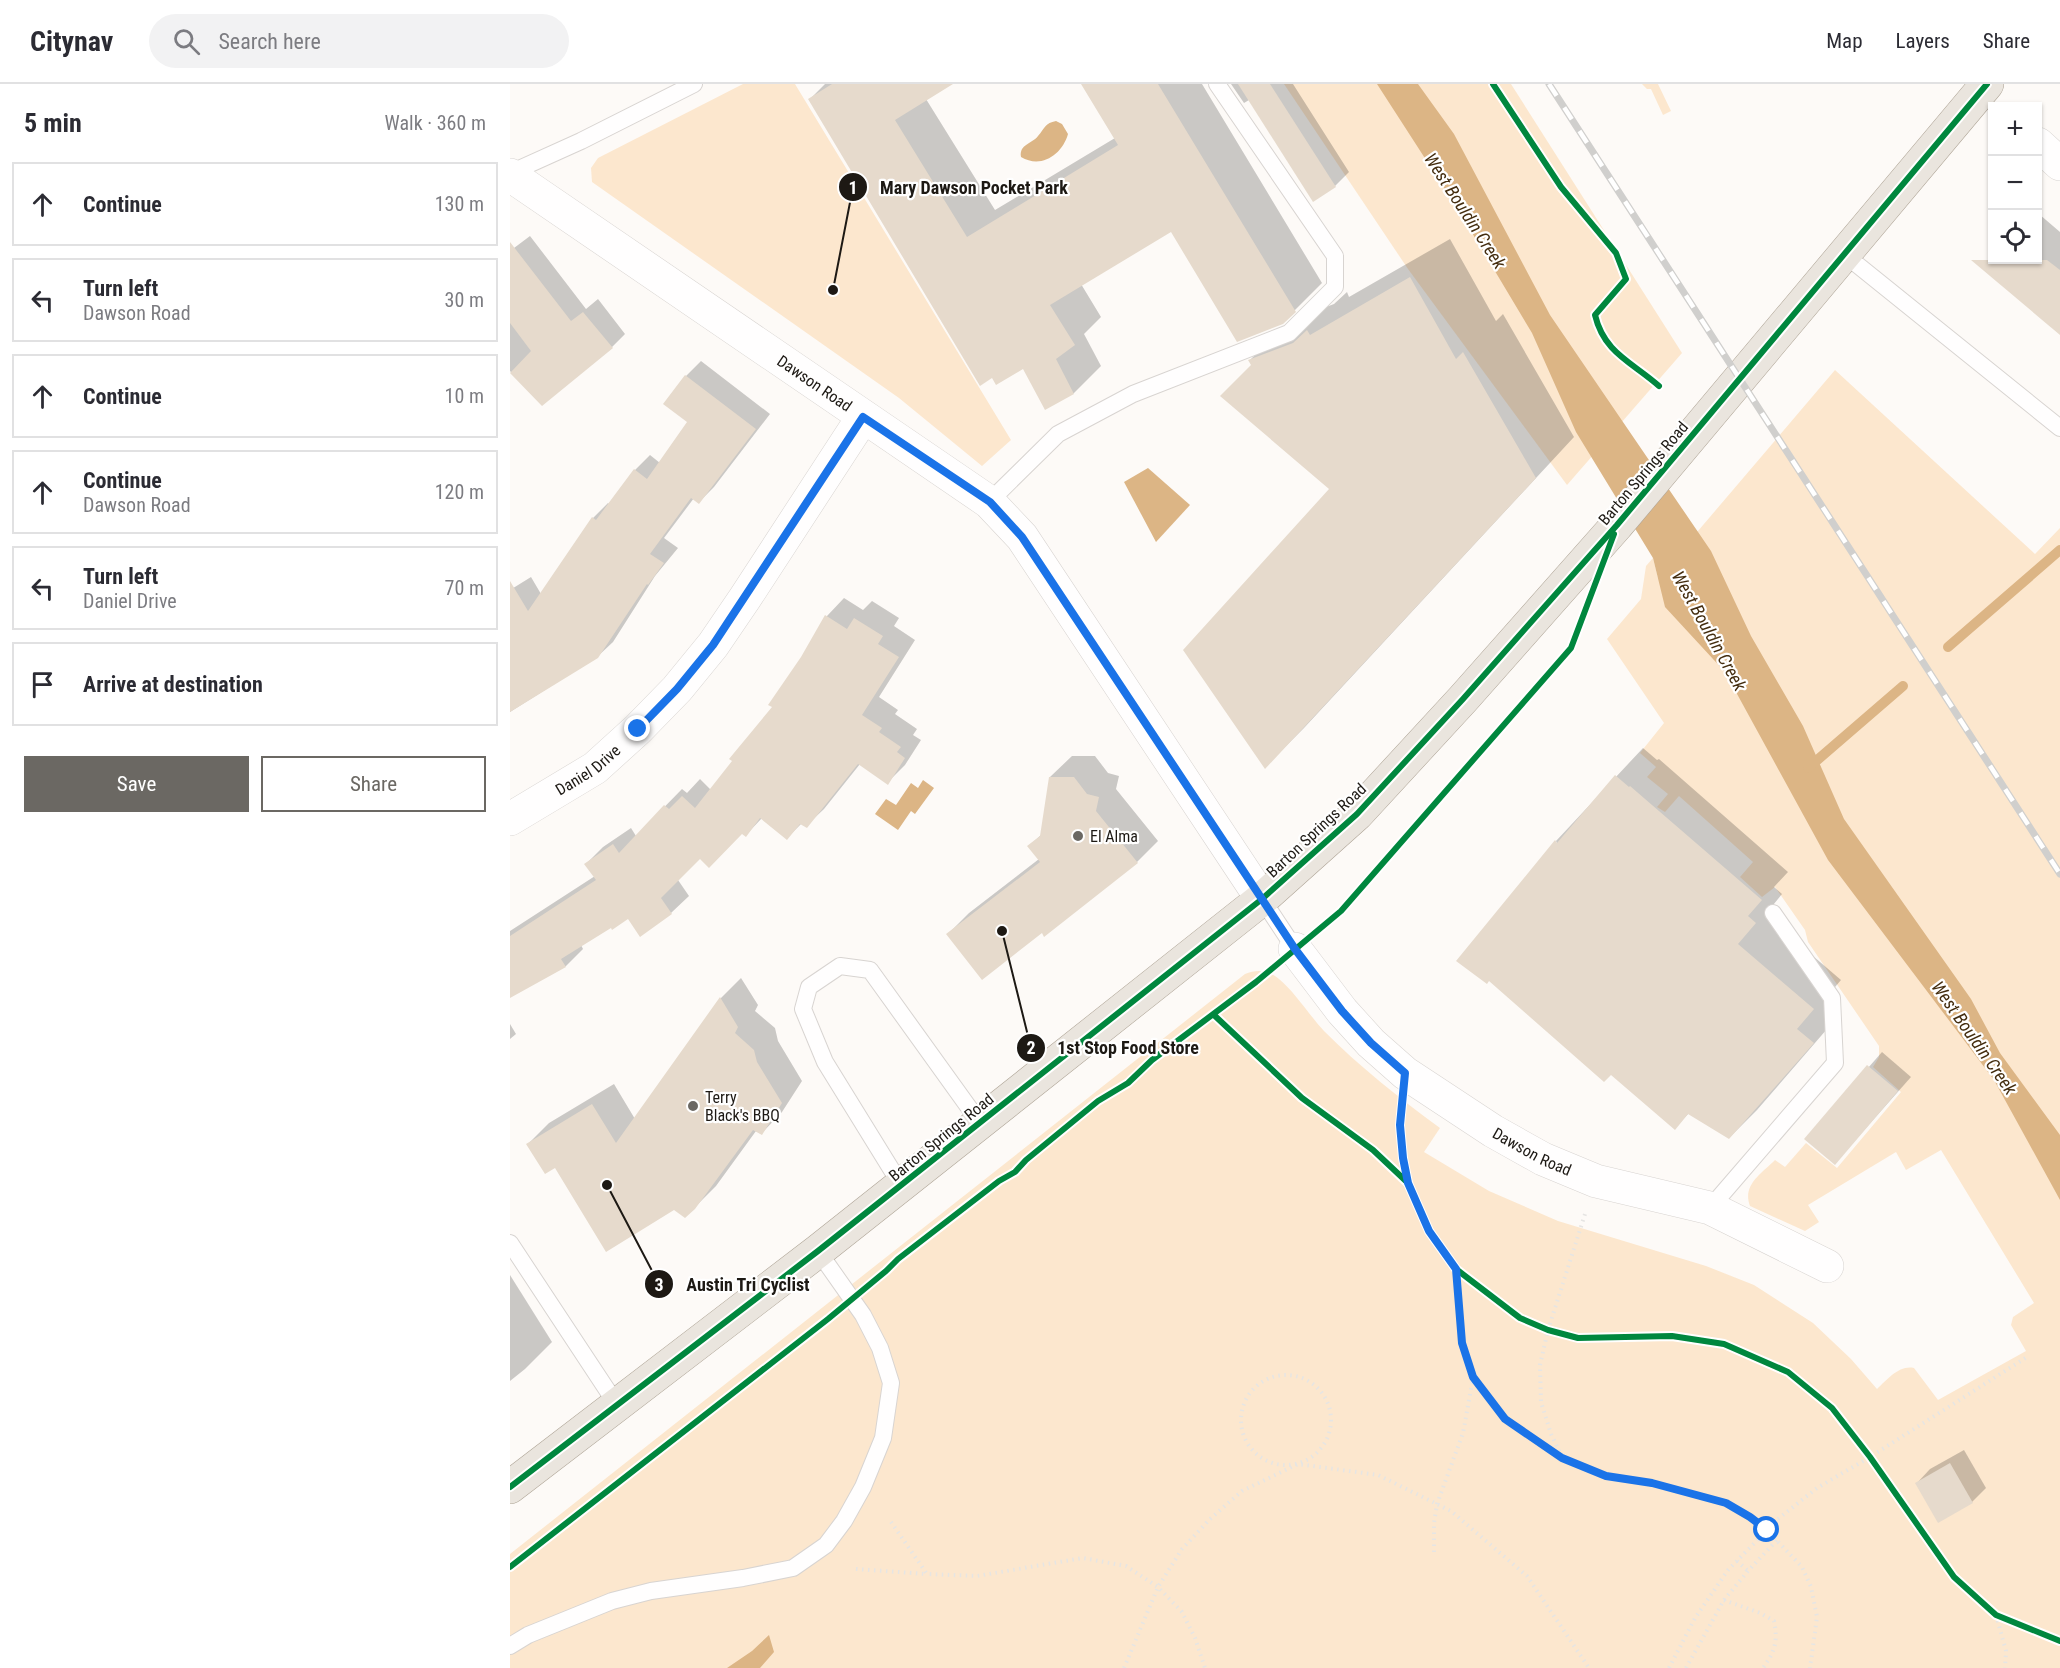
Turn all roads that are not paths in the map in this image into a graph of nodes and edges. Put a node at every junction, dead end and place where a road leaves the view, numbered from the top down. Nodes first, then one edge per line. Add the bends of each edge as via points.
1 (694, 84) edge
2 (1217, 84) edge
3 (1988, 94) edge
4 (2042, 149) edge
5 (2060, 165) edge
6 (510, 174) edge
7 (1844, 254) junction
8 (863, 417) junction
9 (2060, 428) edge
10 (990, 502) junction
11 (510, 819) edge
12 (1262, 898) junction
13 (1773, 913) dead end
14 (1295, 949) joint
15 (980, 1123) junction
16 (901, 1185) junction
17 (1710, 1208) junction
18 (510, 1243) edge
19 (818, 1251) junction
20 (1827, 1266) dead end
21 (617, 1405) junction
22 (510, 1487) edge
23 (510, 1646) edge

1 - 6 lane
2 - 10 lane via 1335,256 1335,287 1289,333 1132,394 1058,434
3 - 7 main road, Barton Springs Road
4 - 5 street
6 - 8 street, Dawson Road
7 - 9 lane
7 - 12 main road, Barton Springs Road via 1617,525 1463,699 1358,814
8 - 10 street, Dawson Road
8 - 11 street, Daniel Drive via 713,645 677,689 595,768
10 - 12 street, Dawson Road via 1022,537
12 - 14 lane
12 - 15 main road, Barton Springs Road
13 - 17 lane via 1832,998 1835,1063
14 - 17 street, Dawson Road via 1371,1043 1405,1073 1493,1131 1543,1159 1596,1181
15 - 16 main road, Barton Springs Road
15 - 16 lane via 870,970 840,966 809,987 802,1009 825,1062
16 - 19 main road, Barton Springs Road
17 - 20 street, Dawson Road
18 - 21 lane
19 - 21 main road, Barton Springs Road
19 - 23 lane via 863,1315 880,1348 891,1383 883,1438 863,1487 826,1545 793,1568 612,1601
21 - 22 main road, Barton Springs Road

